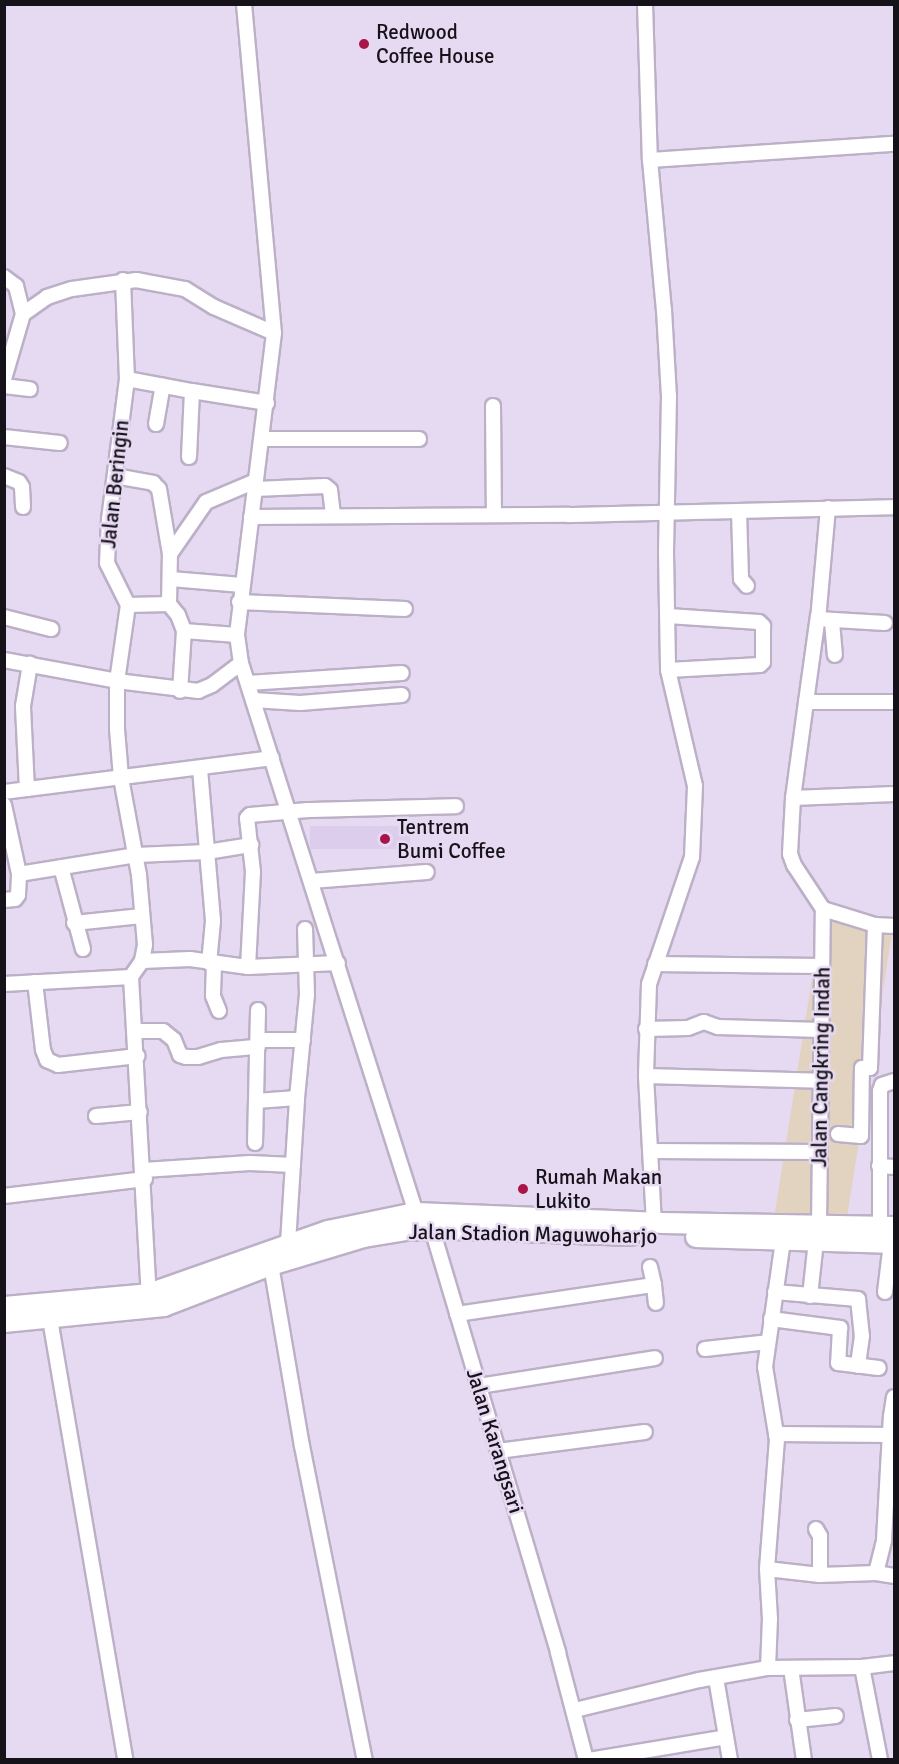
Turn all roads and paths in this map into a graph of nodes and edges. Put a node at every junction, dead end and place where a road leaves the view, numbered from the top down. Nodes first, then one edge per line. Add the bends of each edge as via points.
1 (244, 4) edge
2 (645, 4) edge
3 (894, 144) edge
4 (650, 160) junction
5 (4, 277) edge
6 (123, 280) junction
7 (23, 314) junction
8 (274, 333) junction
9 (4, 379) edge
10 (127, 379) junction
11 (4, 386) edge
12 (163, 386) junction
13 (30, 389) dead end
14 (192, 391) junction
15 (267, 403) junction
16 (493, 406) dead end
17 (156, 424) dead end
18 (4, 437) edge
19 (419, 439) dead end
20 (262, 440) junction
21 (60, 443) dead end
22 (189, 457) dead end
23 (4, 476) edge
24 (115, 476) junction
25 (256, 485) junction
26 (22, 507) dead end
27 (894, 507) edge
28 (828, 508) junction
29 (739, 510) junction
30 (667, 511) junction
31 (494, 515) junction
32 (333, 516) junction
33 (251, 517) junction
34 (170, 554) junction
35 (171, 579) junction
36 (242, 585) junction
37 (747, 586) dead end
38 (239, 602) junction
39 (169, 604) junction
40 (128, 605) junction
41 (405, 609) dead end
42 (668, 616) junction
43 (818, 616) junction
44 (4, 617) edge
45 (832, 622) junction
46 (885, 623) dead end
47 (51, 628) dead end
48 (184, 631) junction
49 (237, 635) junction
50 (834, 655) dead end
51 (4, 660) edge
52 (241, 663) junction
53 (30, 664) junction
54 (668, 670) junction
55 (402, 673) dead end
56 (117, 681) junction
57 (248, 683) junction
58 (180, 691) junction
59 (402, 695) dead end
60 (253, 700) junction
61 (894, 702) edge
62 (806, 703) junction
63 (272, 758) junction
64 (200, 769) junction
65 (121, 778) junction
66 (27, 789) junction
67 (4, 792) edge
68 (894, 794) edge
69 (793, 798) junction
70 (4, 806) edge
71 (456, 806) dead end
72 (289, 812) junction
73 (250, 845) junction
74 (207, 852) junction
75 (136, 855) junction
76 (61, 867) junction
77 (427, 872) dead end
78 (19, 874) junction
79 (311, 880) junction
80 (4, 900) edge
81 (823, 909) junction
82 (142, 916) junction
83 (74, 923) junction
84 (874, 925) junction
85 (894, 926) edge
86 (305, 929) dead end
87 (83, 949) dead end
88 (142, 961) junction
89 (338, 963) junction
90 (212, 964) junction
91 (655, 964) junction
92 (305, 965) junction
93 (822, 966) junction
94 (248, 967) junction
95 (131, 977) junction
96 (35, 982) junction
97 (4, 984) edge
98 (258, 1010) dead end
99 (219, 1011) dead end
100 (646, 1029) junction
101 (821, 1030) junction
102 (135, 1031) junction
103 (303, 1040) junction
104 (258, 1044) junction
105 (137, 1056) junction
106 (646, 1076) junction
107 (820, 1081) junction
108 (894, 1082) edge
109 (297, 1098) junction
110 (256, 1101) junction
111 (140, 1112) junction
112 (96, 1116) dead end
113 (838, 1134) dead end
114 (878, 1134) junction
115 (861, 1136) junction
116 (255, 1143) dead end
117 (651, 1151) junction
118 (819, 1152) junction
119 (293, 1165) junction
120 (879, 1166) junction
121 (894, 1167) edge
122 (144, 1174) junction
123 (4, 1196) edge
124 (416, 1213) junction
125 (486, 1222) junction
126 (654, 1222) junction
127 (432, 1229) junction
128 (362, 1230) junction
129 (784, 1232) junction
130 (817, 1233) junction
131 (890, 1235) edge
132 (288, 1243) junction
133 (271, 1266) junction
134 (650, 1267) dead end
135 (654, 1285) junction
136 (775, 1292) junction
137 (885, 1292) dead end
138 (149, 1294) junction
139 (810, 1296) junction
140 (656, 1303) dead end
141 (4, 1307) edge
142 (457, 1314) junction
143 (50, 1319) junction
144 (771, 1319) junction
145 (4, 1322) edge
146 (768, 1342) junction
147 (705, 1349) dead end
148 (655, 1358) dead end
149 (858, 1366) junction
150 (879, 1368) dead end
151 (479, 1386) junction
152 (894, 1397) edge
153 (893, 1416) edge
154 (645, 1432) dead end
155 (776, 1434) junction
156 (892, 1435) junction
157 (498, 1451) junction
158 (816, 1529) dead end
159 (767, 1569) junction
160 (876, 1573) junction
161 (820, 1575) junction
162 (894, 1576) edge
163 (894, 1663) edge
164 (862, 1667) junction
165 (768, 1668) junction
166 (791, 1668) junction
167 (716, 1678) junction
168 (575, 1710) junction
169 (836, 1716) dead end
170 (797, 1720) junction
171 (726, 1737) junction
172 (125, 1760) edge
173 (364, 1760) edge
174 (587, 1760) edge
175 (730, 1760) edge
176 (804, 1760) edge
177 (880, 1760) edge

1 - 8 street
2 - 4 street
3 - 4 street
4 - 30 street via 668,385
5 - 7 street via 16,286
6 - 7 street via 72,288 47,297
6 - 8 street via 185,289 214,308
6 - 10 street, Jalan Beringin
7 - 9 street
8 - 15 street
10 - 12 street
10 - 24 street, Jalan Beringin
11 - 13 street
12 - 14 street
12 - 17 street
14 - 15 street
14 - 22 street
15 - 20 street
16 - 31 street
18 - 21 street
19 - 20 street
20 - 25 street
23 - 26 street via 22,487
24 - 34 street via 153,483 159,489
24 - 40 street, Jalan Beringin via 107,563
25 - 32 street via 325,486 330,490
25 - 33 street
25 - 34 street via 206,502
27 - 28 street
28 - 29 street
28 - 43 street
29 - 30 street
29 - 37 street via 741,579
30 - 31 street
30 - 42 street
31 - 32 street
32 - 33 street
33 - 36 street
34 - 35 street
35 - 36 street
35 - 39 street
36 - 38 street
38 - 41 street
38 - 49 street
39 - 40 street
39 - 48 street
40 - 56 street
42 - 54 street
42 - 54 street via 759,622 763,626 760,665
43 - 45 street via 820,621
43 - 62 street
44 - 47 street
45 - 46 street
45 - 50 street
48 - 49 street
48 - 58 street
49 - 52 street
51 - 53 street
52 - 57 street
52 - 58 street via 205,689
53 - 56 street
53 - 66 street via 23,706
54 - 91 street via 695,786 694,833 692,857
55 - 57 street
56 - 58 street
56 - 65 street
57 - 60 street
59 - 60 street via 300,703
60 - 63 street
61 - 62 street
62 - 69 street
63 - 64 street
63 - 72 street
64 - 65 street
64 - 74 street
65 - 66 street
65 - 75 street
66 - 67 street
68 - 69 street
69 - 81 street via 791,860
70 - 78 street
71 - 72 street
72 - 73 street via 250,815
72 - 79 street
73 - 74 street
73 - 94 street via 253,872
74 - 75 street
74 - 90 street
75 - 76 street
75 - 82 street
76 - 78 street
76 - 83 street
77 - 79 street
78 - 80 street via 18,895
79 - 89 street
81 - 84 street
81 - 93 street, Jalan Cangkring Indah
82 - 83 street
82 - 88 street
83 - 87 street
84 - 85 street
84 - 115 street via 870,1068 862,1068
86 - 92 street
88 - 90 street via 190,959
88 - 95 street
89 - 92 street
89 - 124 street
90 - 94 street
90 - 99 street via 213,996
91 - 93 street
91 - 100 street via 649,984
92 - 94 street
92 - 103 street
93 - 101 street, Jalan Cangkring Indah
95 - 96 street
95 - 102 street
96 - 97 street
96 - 105 street via 47,1060 58,1065
98 - 104 street
100 - 101 street via 688,1028 704,1022 718,1028
100 - 106 street
101 - 107 street, Jalan Cangkring Indah
102 - 104 street via 163,1031 186,1058
102 - 105 street
103 - 104 street
103 - 109 street
104 - 110 street
105 - 111 street
106 - 107 street
106 - 117 street
107 - 118 street, Jalan Cangkring Indah
108 - 114 street via 882,1084
109 - 110 street
109 - 119 street
110 - 116 street
111 - 112 street
111 - 122 street
113 - 115 street
114 - 115 street
114 - 120 street
117 - 118 street
117 - 126 street
118 - 130 street, Jalan Cangkring Indah
119 - 122 street via 250,1163
119 - 132 street
120 - 121 street
120 - 131 street
122 - 123 street
122 - 138 street
124 - 125 main road, Jalan Stadion Maguwoharjo
124 - 128 main road, Jalan Stadion Maguwoharjo
125 - 126 main road, Jalan Stadion Maguwoharjo
125 - 127 main road, Jalan Stadion Maguwoharjo
125 - 129 main road, Jalan Stadion Maguwoharjo
126 - 129 main road, Jalan Stadion Maguwoharjo
127 - 128 main road, Jalan Stadion Maguwoharjo
127 - 142 street, Jalan Karangsari
128 - 132 main road, Jalan Stadion Maguwoharjo
128 - 133 main road, Jalan Stadion Maguwoharjo
129 - 130 main road, Jalan Stadion Maguwoharjo
129 - 136 street
130 - 131 main road, Jalan Stadion Maguwoharjo
130 - 139 street, Jalan Cangkring Indah
131 - 137 street
132 - 138 main road, Jalan Stadion Maguwoharjo
133 - 143 main road, Jalan Stadion Maguwoharjo via 164,1306
133 - 173 street
134 - 135 street
135 - 140 street
135 - 142 street
136 - 139 street
136 - 144 street
138 - 141 main road, Jalan Stadion Maguwoharjo
139 - 149 street via 858,1299 862,1336
142 - 151 street, Jalan Karangsari
143 - 145 main road, Jalan Stadion Maguwoharjo
143 - 172 street
144 - 146 street
144 - 149 street via 840,1328 838,1363
146 - 147 street
146 - 155 street via 765,1367
148 - 151 street
149 - 150 street
151 - 157 street, Jalan Karangsari
152 - 153 street
153 - 156 street
154 - 157 street
155 - 156 street
155 - 159 street
156 - 160 street via 884,1540
157 - 168 street, Jalan Karangsari
158 - 161 street via 820,1536
159 - 161 street
159 - 165 street
160 - 161 street
160 - 162 street
163 - 164 street
164 - 166 street
164 - 177 street
165 - 166 street
165 - 167 street
166 - 170 street
167 - 168 street
167 - 171 street
168 - 174 street, Jalan Karangsari
169 - 170 street
170 - 176 street
171 - 174 street
171 - 175 street

